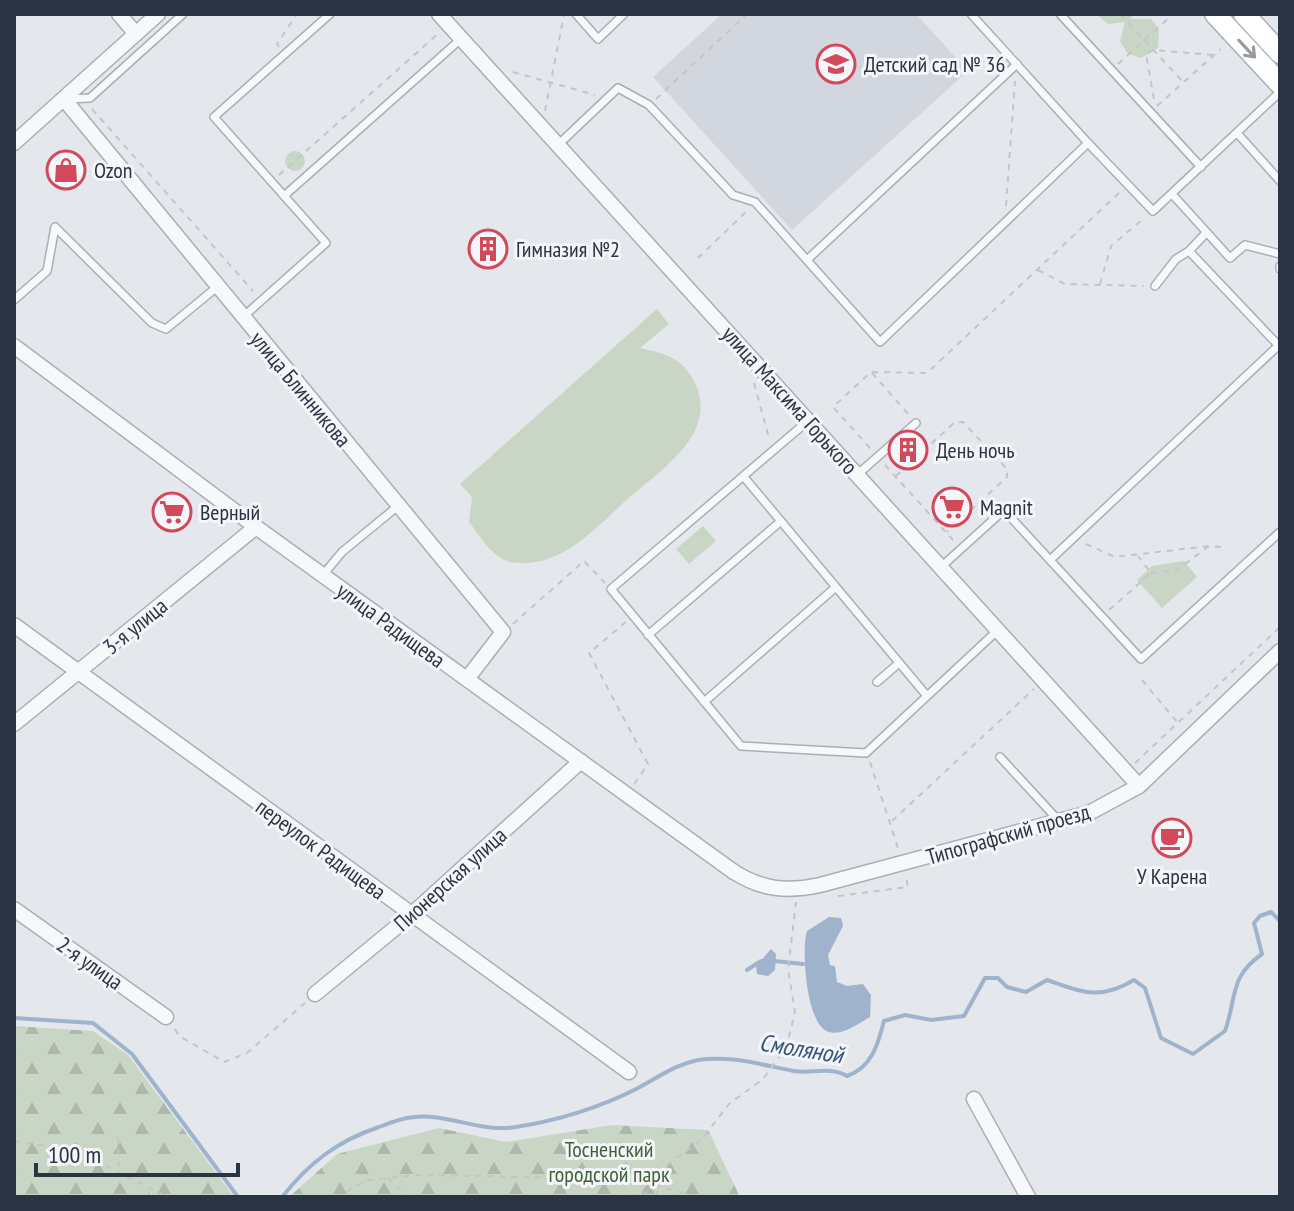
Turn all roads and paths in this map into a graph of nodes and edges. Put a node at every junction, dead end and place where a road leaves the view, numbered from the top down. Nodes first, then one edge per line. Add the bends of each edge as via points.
1 (119, 14) edge
2 (158, 14) edge
3 (183, 14) edge
4 (297, 14) edge
5 (330, 14) edge
6 (439, 14) edge
7 (565, 14) edge
8 (576, 14) edge
9 (624, 14) edge
10 (747, 14) edge
11 (971, 14) edge
12 (1060, 14) edge
13 (1120, 14) edge
14 (1173, 14) edge
15 (1215, 14) edge
16 (1244, 14) edge
17 (440, 32) dead end
18 (136, 34) junction
19 (462, 38) junction
20 (1144, 40) junction
21 (1221, 49) dead end
22 (1153, 50) junction
23 (1280, 53) edge
24 (285, 54) junction
25 (1214, 55) junction
26 (1017, 64) junction
27 (1112, 70) junction
28 (512, 72) dead end
29 (551, 83) junction
30 (1184, 83) junction
31 (1280, 84) edge
32 (1280, 92) edge
33 (606, 98) junction
34 (64, 99) junction
35 (649, 105) junction
36 (92, 109) dead end
37 (1153, 110) junction
38 (545, 111) dead end
39 (1237, 133) junction
40 (14, 143) edge
41 (1088, 143) junction
42 (559, 144) junction
43 (1201, 167) junction
44 (1280, 181) edge
45 (272, 182) junction
46 (1128, 184) junction
47 (1172, 194) junction
48 (284, 196) junction
49 (755, 202) junction
50 (1153, 211) junction
51 (1005, 222) junction
52 (1206, 233) junction
53 (1189, 251) junction
54 (1280, 254) edge
55 (698, 258) dead end
56 (807, 260) junction
57 (1037, 269) junction
58 (1100, 286) junction
59 (1155, 286) joint
60 (217, 287) junction
61 (14, 300) edge
62 (261, 301) junction
63 (242, 318) junction
64 (14, 346) edge
65 (1279, 346) edge
66 (871, 372) junction
67 (753, 376) dead end
68 (1280, 390) edge
69 (809, 420) junction
70 (916, 423) joint
71 (774, 450) junction
72 (878, 457) junction
73 (858, 474) junction
74 (744, 477) junction
75 (895, 477) junction
76 (398, 506) junction
77 (781, 521) junction
78 (256, 527) junction
79 (1280, 532) edge
80 (946, 533) junction
81 (1074, 538) junction
82 (1209, 546) junction
83 (1221, 547) dead end
84 (961, 549) junction
85 (1137, 555) junction
86 (1050, 560) junction
87 (941, 567) junction
88 (1151, 573) junction
89 (323, 575) junction
90 (836, 587) junction
91 (611, 589) junction
92 (633, 616) junction
93 (1102, 616) junction
94 (14, 625) edge
95 (1280, 627) edge
96 (998, 630) junction
97 (503, 632) junction
98 (648, 635) junction
99 (1280, 651) edge
100 (899, 663) junction
101 (78, 673) junction
102 (467, 679) junction
103 (1043, 680) junction
104 (1142, 680) dead end
105 (877, 682) dead end
106 (927, 696) junction
107 (704, 702) junction
108 (1177, 723) junction
109 (14, 724) edge
110 (866, 753) junction
111 (1000, 757) dead end
112 (581, 761) junction
113 (1131, 767) dead end
114 (1139, 786) junction
115 (627, 794) junction
116 (1060, 821) junction
117 (908, 887) dead end
118 (776, 889) joint
119 (838, 896) dead end
120 (796, 902) dead end
121 (14, 909) edge
122 (411, 915) junction
123 (315, 994) joint
124 (166, 1017) joint
125 (629, 1072) dead end
126 (974, 1099) dead end
127 (118, 1137) dead end
128 (14, 1141) edge
129 (666, 1164) junction
130 (119, 1171) junction
131 (387, 1177) junction
132 (630, 1179) junction
133 (655, 1183) junction
134 (149, 1188) junction
135 (149, 1197) edge
136 (167, 1197) edge
137 (336, 1197) edge
138 (407, 1197) edge
139 (618, 1197) edge
140 (657, 1197) edge
141 (699, 1197) edge
142 (1028, 1197) edge

1 - 18 street
2 - 18 street
3 - 34 lane via 90,98
4 - 24 path via 277,44
5 - 24 lane
6 - 19 street, улица Максима Горького
7 - 29 path
8 - 9 lane via 598,39
10 - 35 path
11 - 26 lane
12 - 27 lane
13 - 20 path
14 - 20 path
15 -> 31 main road
16 - 23 main road
17 - 45 path
18 - 34 street
19 - 42 street, улица Максима Горького
19 - 48 lane
20 - 22 path
20 - 27 path
21 - 25 path
22 - 25 path
22 - 30 path
22 - 37 path via 1146,54
24 - 45 lane via 214,117
25 - 30 path
26 - 41 lane
26 - 51 path
26 - 56 lane
27 - 37 lane
28 - 29 path
29 - 33 path
29 - 38 path
30 - 37 path
32 - 39 lane
33 - 35 lane via 618,88
33 - 42 lane
34 - 40 street
34 - 60 street, улица Блинникова
35 - 49 lane via 733,195
36 - 62 path
37 - 43 lane
39 - 43 lane
39 - 44 lane
41 - 46 lane
41 - 51 lane
42 - 69 street, улица Максима Горького
43 - 47 lane
45 - 48 lane
46 - 50 lane
46 - 57 path
47 - 50 lane
47 - 52 lane
48 - 62 lane via 326,243
49 - 55 path
49 - 56 lane
50 - 58 path via 1111,246
51 - 56 lane via 880,342
52 - 53 lane
52 - 54 lane via 1230,258 1245,245
53 - 59 lane
53 - 65 lane
57 - 58 path via 1065,284
57 - 66 path via 927,373
58 - 59 path
60 - 61 lane via 166,329 152,323 55,227 47,271
60 - 63 street, улица Блинникова
62 - 63 lane
63 - 76 street, улица Блинникова
64 - 78 street, улица Радищева
65 - 68 path
65 - 81 lane
66 - 70 path
66 - 72 path via 833,407
67 - 71 path
69 - 71 lane
69 - 73 street, улица Максима Горького
70 - 72 lane
71 - 74 lane
72 - 73 lane
72 - 75 path
73 - 87 street, улица Максима Горького
74 - 77 lane
74 - 91 lane
75 - 80 path
75 - 80 path via 955,422 963,422 1007,469 1007,477
76 - 89 lane via 342,552
76 - 97 street, улица Блинникова
77 - 90 lane
77 - 98 lane
78 - 89 street, улица Радищева
78 - 101 street, 3-я улица
79 - 93 lane via 1141,659
80 - 84 path
81 - 85 path via 1115,557
81 - 86 lane
82 - 83 path
82 - 85 path
82 - 88 path via 1177,570
84 - 86 lane via 1004,510
84 - 87 lane
85 - 88 path
86 - 93 lane
87 - 96 street, улица Максима Горького
88 - 93 path
89 - 102 street, улица Радищева
90 - 100 lane
90 - 107 lane
91 - 92 lane
91 - 97 path via 584,561
92 - 98 lane
92 - 115 path via 589,653 648,764
94 - 101 street, переулок Радищева
95 - 108 path
96 - 103 street, улица Максима Горького
96 - 106 lane
97 - 102 street
98 - 107 lane
99 - 114 street, Типографский проезд
100 - 105 lane
100 - 106 lane
101 - 109 street, 3-я улица
101 - 122 street, переулок Радищева
102 - 112 street, улица Радищева
103 - 110 path via 892,822
103 - 114 street, улица Максима Горького
104 - 108 path
106 - 110 lane
107 - 110 lane via 741,746
108 - 113 path
111 - 116 lane
112 - 115 street, улица Радищева
112 - 122 street, Пионерская улица
114 - 116 street, Типографский проезд via 1089,813
115 - 118 street, улица Радищева via 741,877
116 - 118 street, Типографский проезд via 820,885
117 - 119 path
120 - 129 path via 788,945 795,1012 792,1034 778,1063 729,1104 701,1140
121 - 124 street, 2-я улица
122 - 123 street, Пионерская улица
122 - 125 street, переулок Радищева
123 - 124 path via 247,1053 224,1062 179,1036
126 - 142 street
127 - 130 path
128 - 130 path via 78,1151
129 - 132 path
129 - 133 path
130 - 134 path
131 - 132 path
131 - 137 path via 368,1180
131 - 138 path
132 - 133 path
133 - 139 path via 645,1194
133 - 140 path
133 - 141 path
134 - 135 path
134 - 136 path

